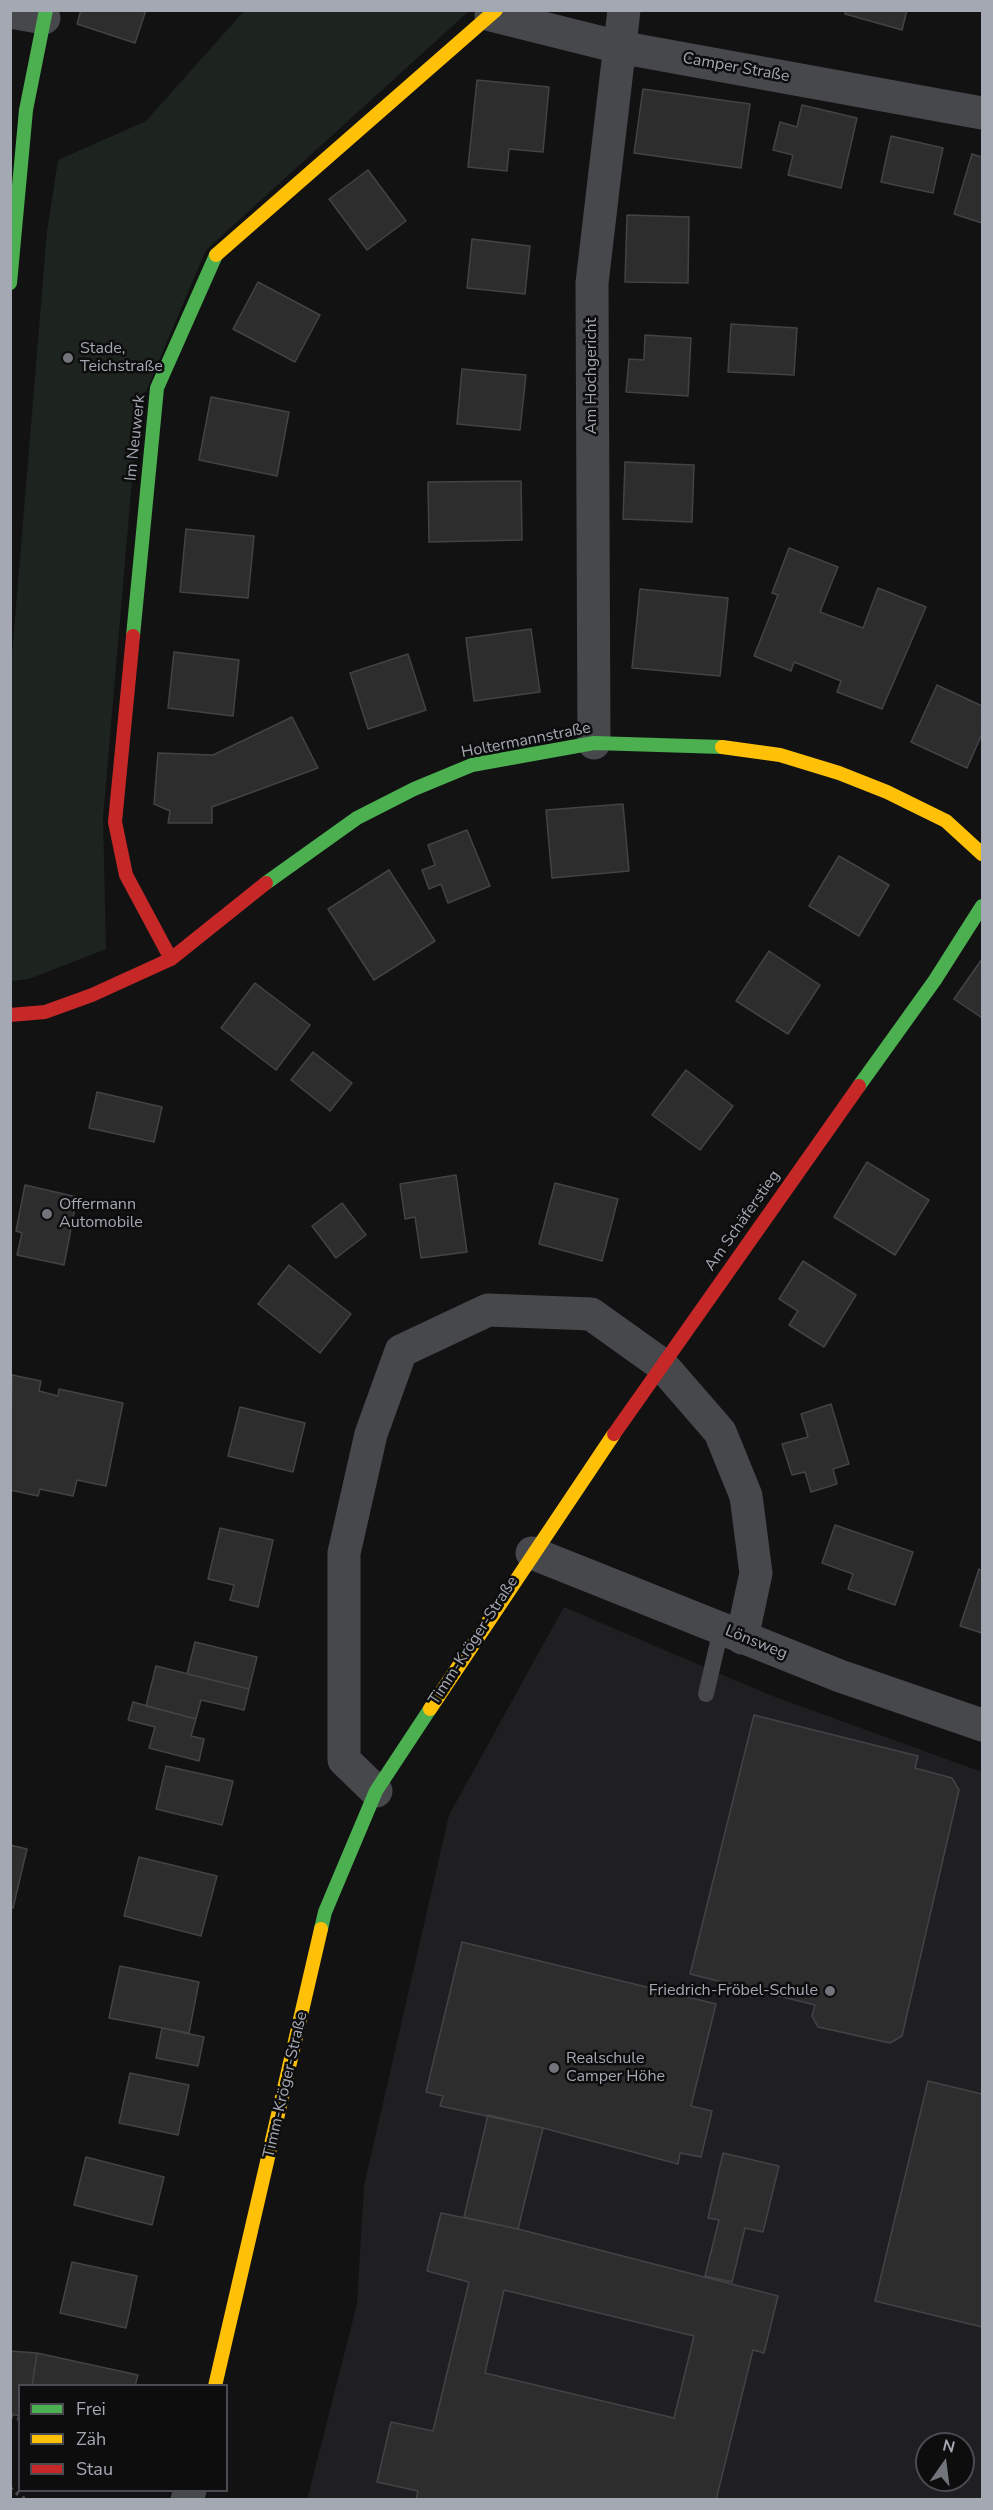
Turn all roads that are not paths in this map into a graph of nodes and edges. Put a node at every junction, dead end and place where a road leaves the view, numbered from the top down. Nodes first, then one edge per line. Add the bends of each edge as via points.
1 (624, 10) edge
2 (10, 12) edge
3 (493, 13) edge
4 (45, 14) edge
5 (619, 47) junction
6 (982, 113) edge
7 (10, 283) edge
8 (594, 743) junction
9 (982, 854) edge
10 (982, 908) edge
11 (171, 959) junction
12 (10, 1015) edge
13 (661, 1364) junction
14 (532, 1552) junction
15 (731, 1634) junction
16 (706, 1694) dead end
17 (982, 1725) edge
18 (376, 1791) junction
19 (215, 2384) edge

1 - 5 street, Am Hochgericht
2 - 4 street
3 - 5 street, Camper Straße
3 - 11 street, Im Neuwerk via 214,256 158,388 115,822 126,875
4 - 7 street via 26,110
5 - 6 street, Camper Straße
5 - 8 street, Am Hochgericht via 592,283
8 - 9 street, Holtermannstraße via 714,746 780,755 839,773 905,800 946,821
8 - 11 street, Holtermannstraße via 472,765 366,813 242,901
10 - 13 street, Am Schäferstieg via 935,980
11 - 12 street, Holtermannstraße via 45,1012
13 - 14 street, Am Schäferstieg
13 - 15 street via 720,1432 746,1496 756,1573
13 - 18 street via 591,1314 489,1310 401,1351 371,1434 344,1553 344,1760
14 - 15 street, Lönsweg
14 - 18 street, Timm-Kröger-Straße
15 - 16 lane
15 - 17 street, Lönsweg
18 - 19 street, Timm-Kröger-Straße via 325,1912

